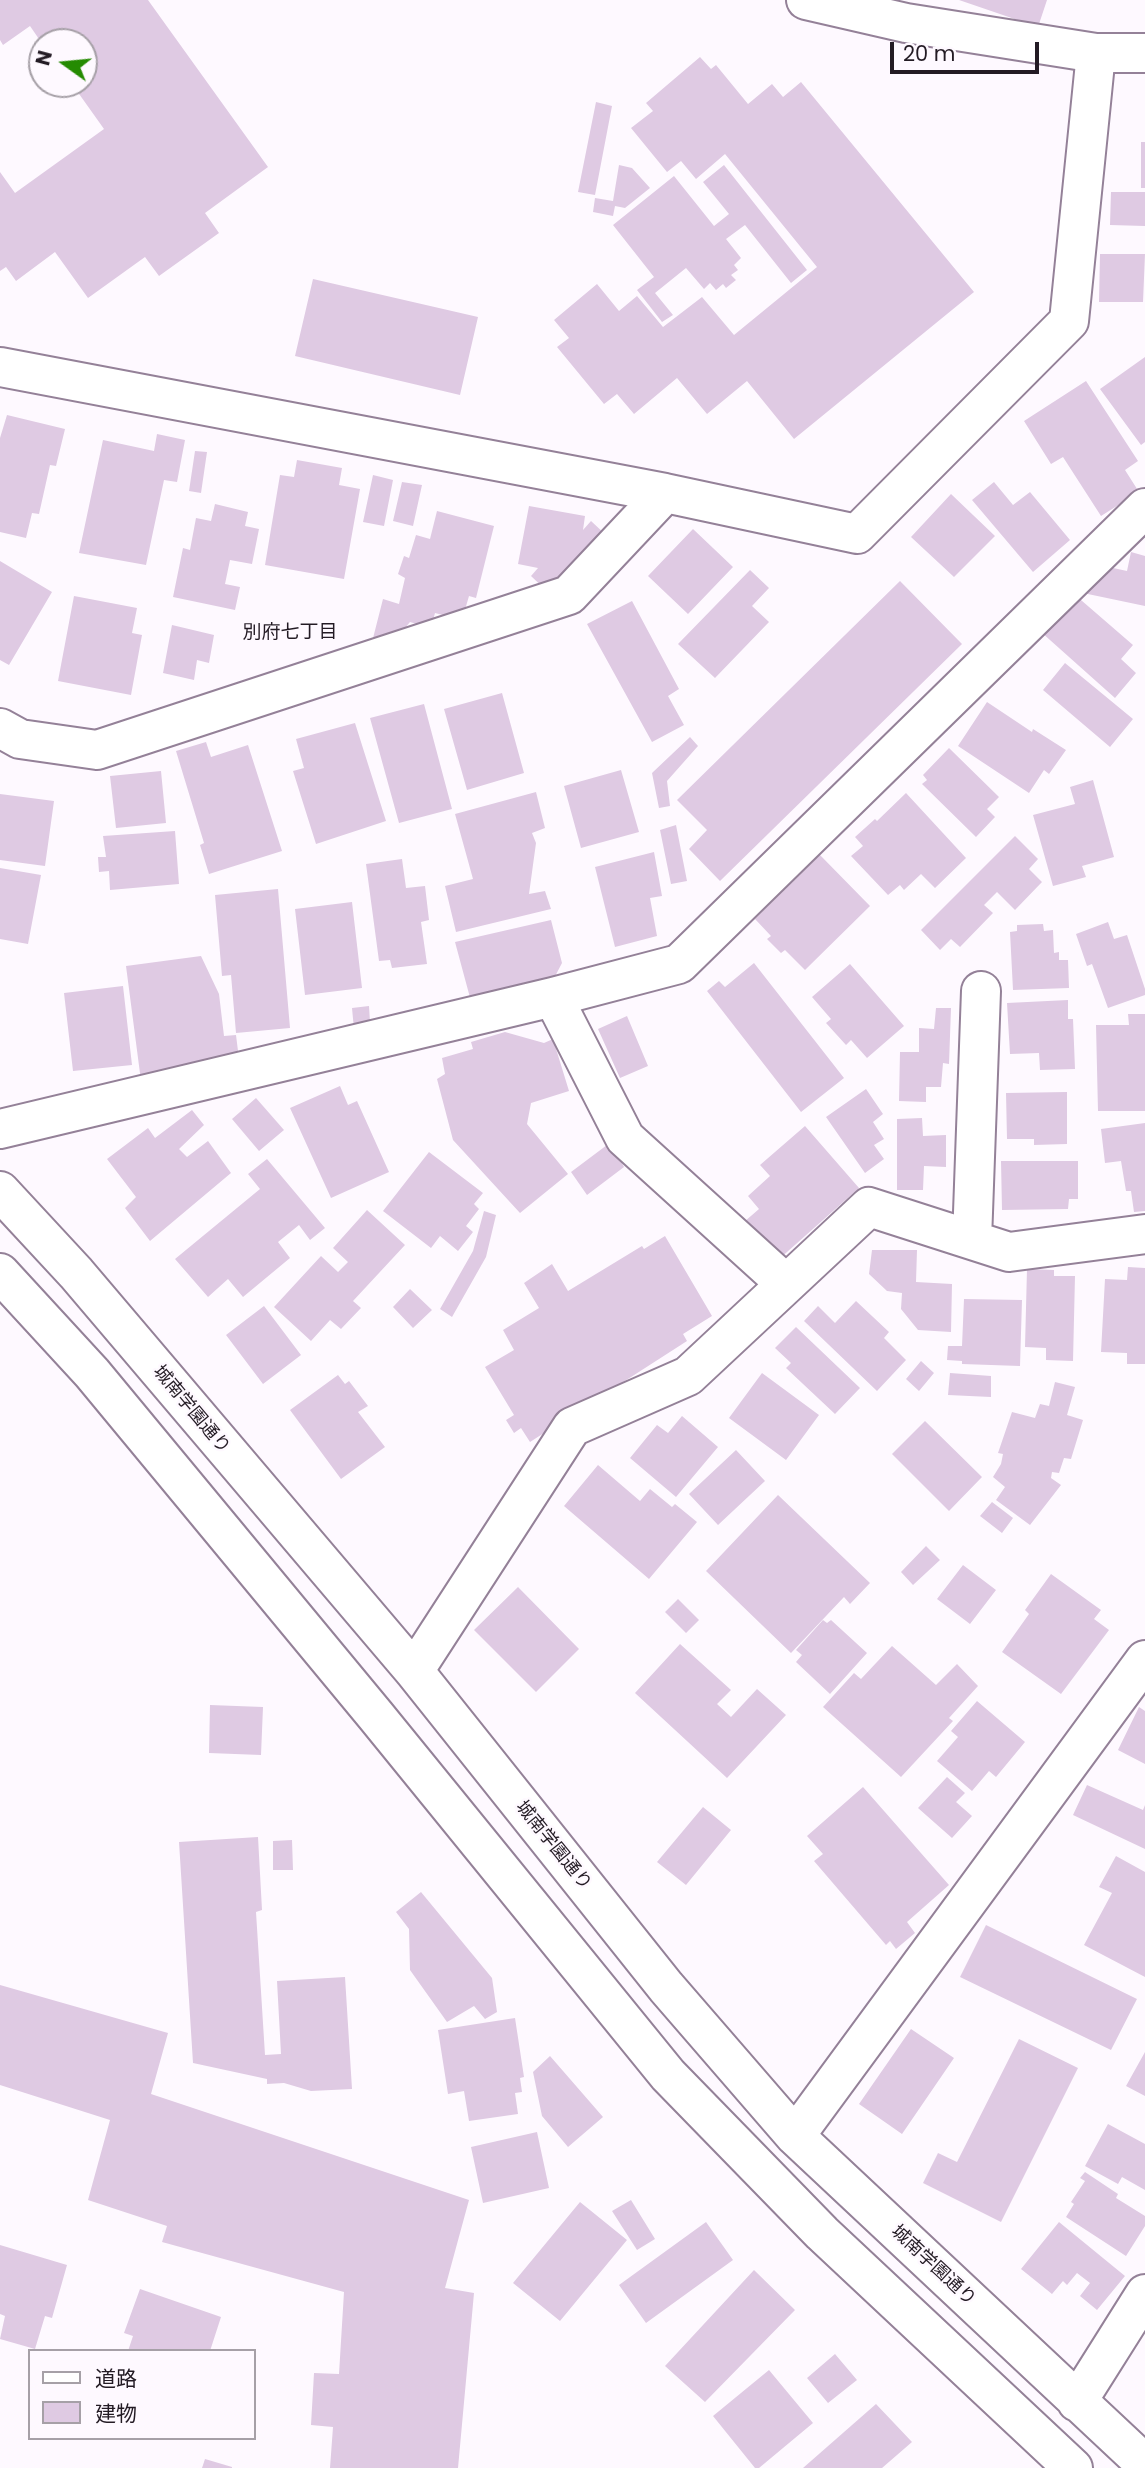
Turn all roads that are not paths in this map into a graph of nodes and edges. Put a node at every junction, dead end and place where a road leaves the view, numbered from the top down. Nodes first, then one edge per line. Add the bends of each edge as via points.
1 (829, 2) edge
2 (1096, 53) junction
3 (1145, 53) edge
4 (0, 367) edge
5 (665, 493) junction
6 (1145, 508) edge
7 (0, 728) edge
8 (981, 991) dead end
9 (553, 997) junction
10 (0, 1129) edge
11 (0, 1191) edge
12 (1145, 1234) edge
13 (972, 1240) junction
14 (0, 1273) edge
15 (786, 1284) junction
16 (1145, 1660) edge
17 (414, 1671) junction
18 (796, 2136) junction
19 (1145, 2294) edge
20 (1077, 2402) junction
21 (1145, 2464) edge
22 (1073, 2468) edge

1 - 2 street via 906,23
2 - 3 street
2 - 5 street via 1069,321 857,534
4 - 5 street
5 - 7 street via 569,595 97,750 20,739
6 - 9 street via 679,964
8 - 13 street
9 - 10 street
9 - 15 street via 625,1138
11 - 17 street, 城南学園通り via 76,1273
12 - 13 street via 1009,1252
13 - 15 street via 869,1207
14 - 22 street via 92,1373 668,2075 822,2233
15 - 17 street via 688,1376 572,1427
16 - 18 street
17 - 18 street, 城南学園通り via 666,1987
18 - 20 street, 城南学園通り
19 - 20 street
20 - 21 street, 城南学園通り

